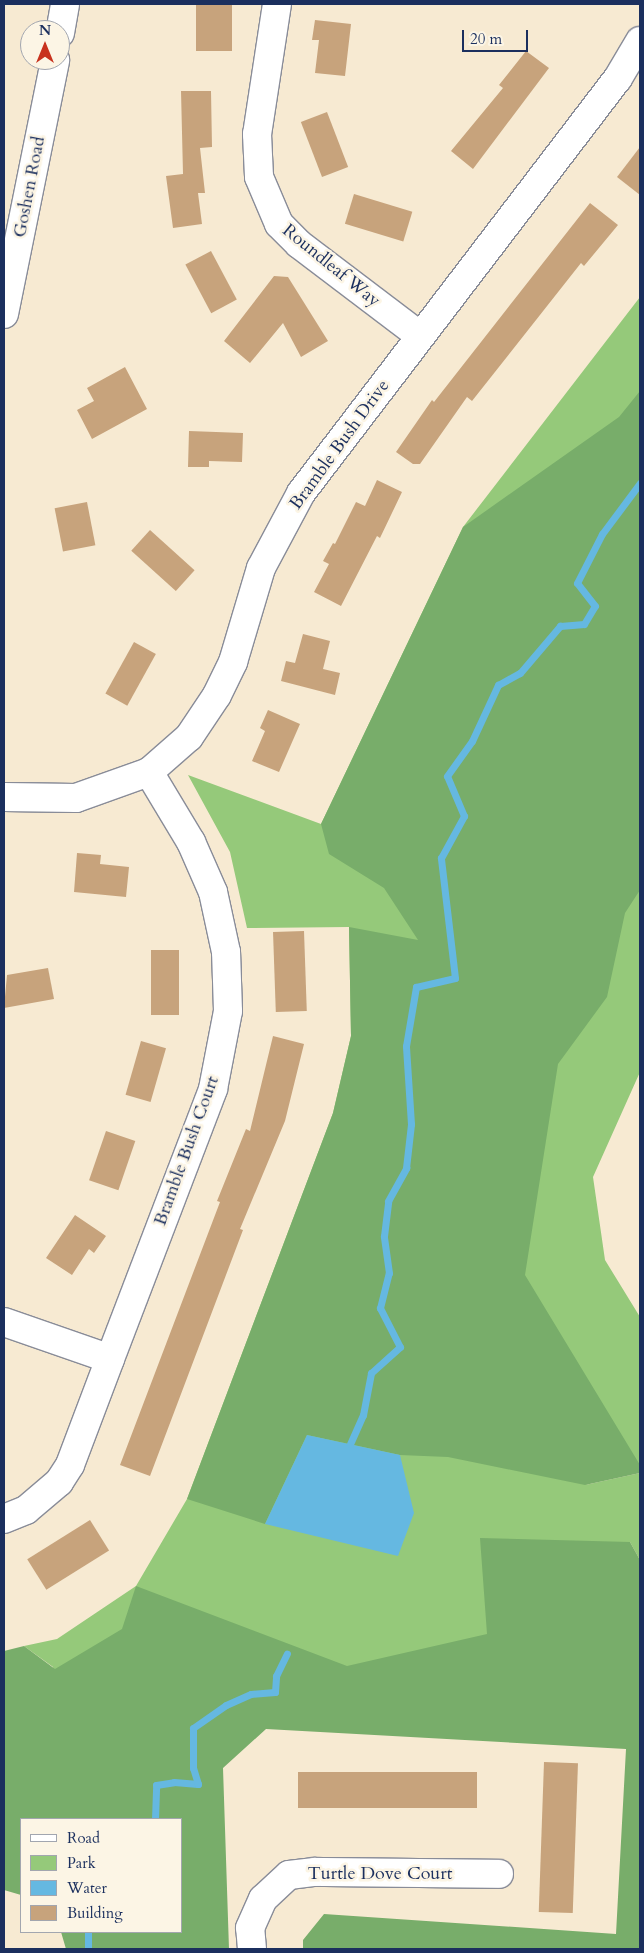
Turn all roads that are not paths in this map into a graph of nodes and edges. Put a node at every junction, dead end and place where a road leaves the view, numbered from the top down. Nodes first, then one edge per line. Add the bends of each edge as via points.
1 (66, 4) edge
2 (277, 4) edge
3 (63, 20) edge
4 (640, 40) edge
5 (53, 70) edge
6 (4, 314) edge
7 (420, 336) junction
8 (149, 772) junction
9 (4, 797) edge
10 (4, 1322) edge
11 (110, 1359) junction
12 (4, 1519) edge
13 (499, 1874) dead end
14 (252, 1949) edge

1 - 3 street
2 - 7 street, Roundleaf Way via 257,134 259,177 279,224 299,244
4 - 7 street, Bramble Bush Drive via 618,78
5 - 6 street, Goshen Road
7 - 8 street, Bramble Bush Drive via 301,493 261,568 233,662 218,695 189,737
8 - 9 street, Bramble Bush Drive via 76,798
8 - 11 street, Bramble Bush Court via 191,842 213,892 226,952 228,1011 213,1089
10 - 11 street
11 - 12 street, Bramble Bush Court via 70,1465 59,1482 26,1510
13 - 14 street, Turtle Dove Court via 315,1872 289,1875 263,1899 250,1928

